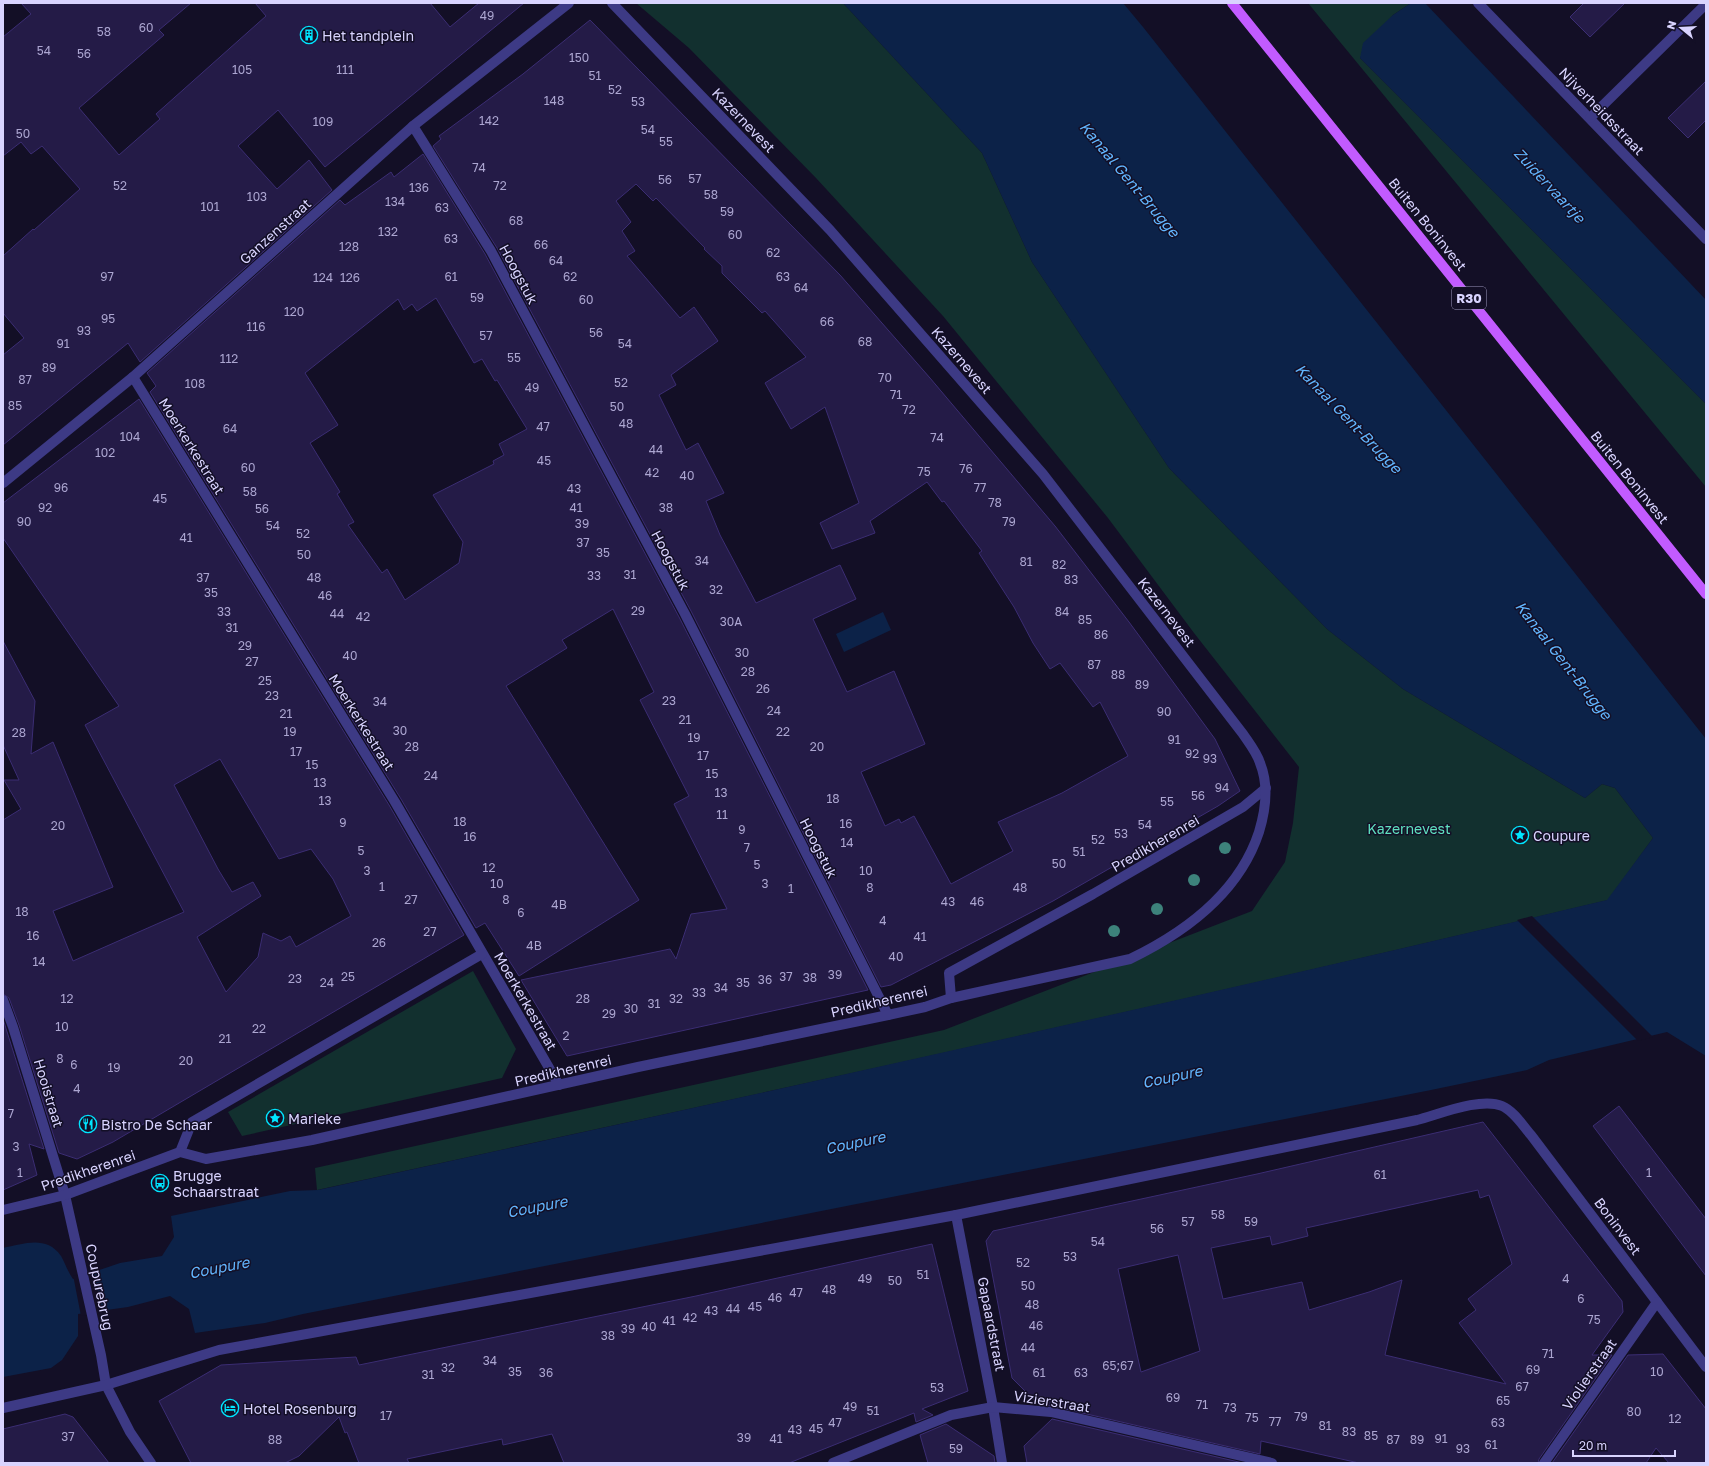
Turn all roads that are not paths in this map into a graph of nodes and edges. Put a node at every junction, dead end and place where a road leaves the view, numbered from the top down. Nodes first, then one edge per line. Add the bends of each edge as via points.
1 (569, 3) edge
2 (612, 3) edge
3 (1232, 3) edge
4 (1478, 3) edge
5 (1706, 4) edge
6 (1590, 118) junction
7 (413, 126) junction
8 (1706, 239) edge
9 (133, 377) junction
10 (3, 483) edge
11 (1706, 594) edge
12 (1260, 762) joint
13 (1266, 788) junction
14 (482, 954) junction
15 (951, 998) junction
16 (3, 1000) edge
17 (888, 1015) junction
18 (559, 1085) junction
19 (180, 1152) junction
20 (66, 1195) junction
21 (3, 1210) edge
22 (956, 1215) junction
23 (1657, 1302) junction
24 (1706, 1367) edge
25 (106, 1385) junction
26 (994, 1407) junction
27 (3, 1408) edge
28 (151, 1463) edge
29 (833, 1463) edge
30 (1002, 1463) edge
31 (1272, 1463) edge
32 (1544, 1463) edge

1 - 7 street, Ganzenstraat
2 - 12 street, Kazernevest via 830,230 1043,474 1243,734
3 - 11 main road, Buiten Boninvest / R30
4 - 6 street, Nijverheidsstraat
5 - 6 street
6 - 8 street, Nijverheidsstraat
7 - 9 street, Ganzenstraat
7 - 17 street, Hoogstuk via 491,251 684,614
9 - 10 street, Ganzenstraat
9 - 14 street, Moerkerkestraat via 391,795
12 - 13 street, Predikherenrei
13 - 15 street, Predikherenrei via 1237,811 948,974
13 - 15 street, Predikherenrei via 1264,817 1254,848 1237,878 1213,905 1179,932 1130,959
14 - 18 street, Moerkerkestraat
14 - 19 street via 192,1122
15 - 17 street, Predikherenrei
16 - 20 street, Hooistraat via 14,1027
17 - 18 street, Predikherenrei
18 - 19 street, Predikherenrei via 312,1140 206,1159
19 - 20 street, Predikherenrei
20 - 21 street, Predikherenrei
20 - 25 street, Coupurebrug
22 - 23 street, Boninvest via 1418,1120 1483,1102 1503,1106 1518,1119
22 - 25 street via 219,1350
22 - 26 street, Gapaardstraat
23 - 24 street, Boninvest
23 - 32 street, Violierstraat
25 - 27 street
25 - 28 street, Coupurebrug via 130,1432
26 - 29 street, Vizierstraat via 951,1415
26 - 30 street, Gapaardstraat
26 - 31 street, Vizierstraat via 1051,1412

